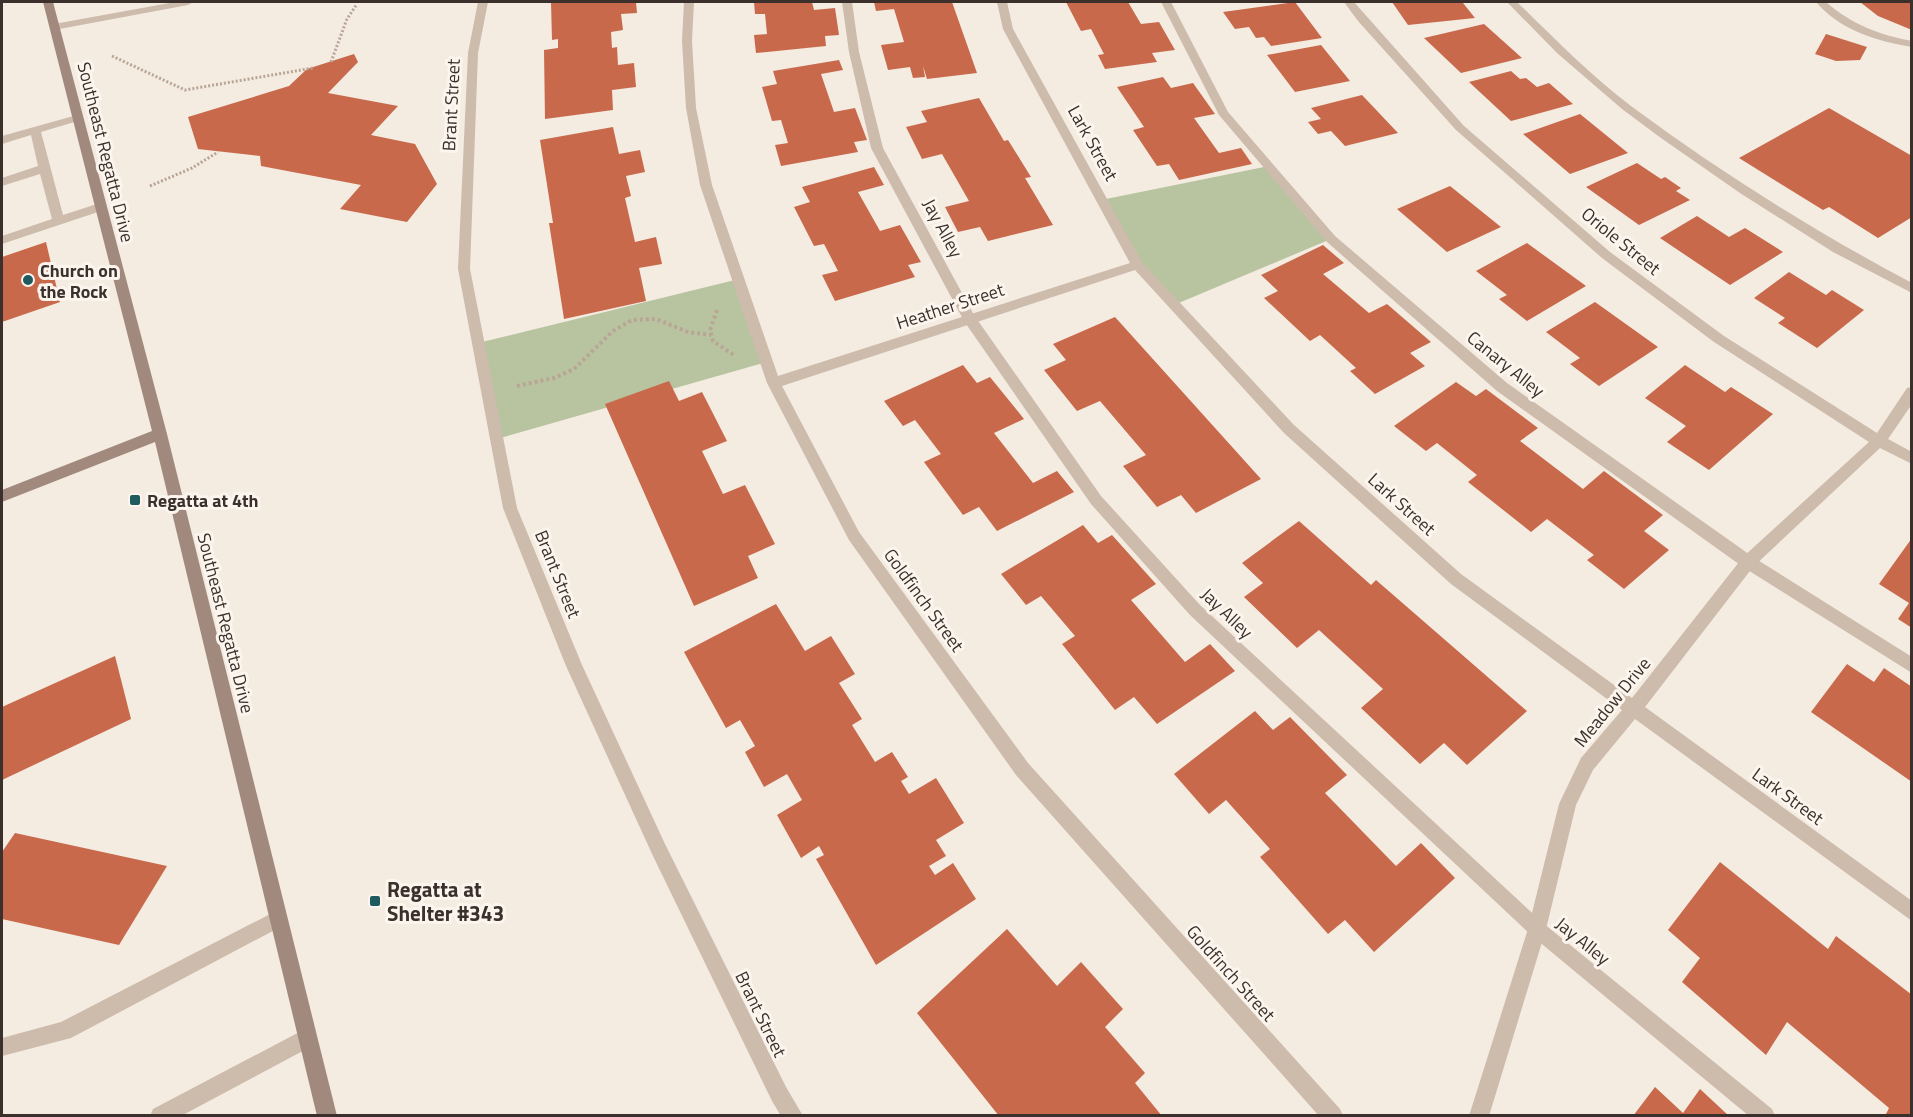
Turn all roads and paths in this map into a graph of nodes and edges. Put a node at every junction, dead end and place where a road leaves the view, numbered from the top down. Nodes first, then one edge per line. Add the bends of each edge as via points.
1 (48, 2) edge
2 (188, 2) edge
3 (483, 2) edge
4 (689, 2) edge
5 (847, 2) edge
6 (1002, 2) edge
7 (1166, 2) edge
8 (1349, 2) edge
9 (1512, 2) edge
10 (1821, 2) edge
11 (357, 4) dead end
12 (54, 27) junction
13 (1911, 44) edge
14 (112, 56) dead end
15 (331, 62) dead end
16 (313, 68) dead end
17 (77, 118) junction
18 (35, 130) junction
19 (2, 141) edge
20 (218, 152) dead end
21 (45, 168) junction
22 (2, 182) edge
23 (150, 186) dead end
24 (100, 207) junction
25 (58, 221) junction
26 (2, 240) edge
27 (1137, 265) junction
28 (1911, 289) edge
29 (969, 318) junction
30 (711, 335) dead end
31 (774, 383) junction
32 (1911, 392) edge
33 (488, 394) junction
34 (160, 434) junction
35 (1879, 441) junction
36 (1911, 459) edge
37 (2, 496) edge
38 (1748, 562) junction
39 (1911, 666) edge
40 (1635, 707) junction
41 (1911, 912) edge
42 (278, 919) junction
43 (1537, 929) junction
44 (307, 1038) junction
45 (2, 1047) edge
46 (160, 1116) edge
47 (327, 1116) edge
48 (793, 1116) edge
49 (1334, 1116) edge
50 (1479, 1116) edge
51 (1765, 1116) edge

1 - 12 main road, Southeast Regatta Drive
2 - 12 street
3 - 33 street, Brant Street via 473,53 464,269
4 - 31 street, Goldfinch Street via 691,108 706,184
5 - 29 street, Jay Alley via 854,52 878,148
6 - 27 street, Lark Street via 1008,30
7 - 38 street, Canary Alley via 1223,113 1331,238 1502,387
8 - 35 street, Oriole Street via 1460,128 1606,255 1719,339
9 - 28 street via 1626,107 1744,190 1827,243
10 - 13 street via 1836,17 1861,31
11 - 15 path
12 - 17 main road, Southeast Regatta Drive
14 - 16 path via 185,90
17 - 18 street
17 - 24 main road, Southeast Regatta Drive
18 - 19 street
18 - 21 street
20 - 23 path
21 - 22 street
21 - 25 street
24 - 25 street
24 - 34 main road, Southeast Regatta Drive
25 - 26 street
27 - 29 street, Heather Street
27 - 40 street, Lark Street via 1289,429 1447,571
29 - 31 street, Heather Street
29 - 43 street, Jay Alley via 1096,500 1195,610
30 - 33 path via 644,318 601,340 576,368
31 - 49 street, Goldfinch Street via 854,536 1022,769
32 - 35 street, Meadow Drive
33 - 48 street, Brant Street via 510,508 574,666 659,850
34 - 37 main road
34 - 42 main road, Southeast Regatta Drive
35 - 36 street, Oriole Street
35 - 38 street, Meadow Drive
38 - 39 street, Canary Alley
38 - 40 street, Meadow Drive
40 - 41 street, Lark Street
40 - 43 street, Meadow Drive via 1587,764 1568,804
42 - 44 main road, Southeast Regatta Drive
42 - 45 street via 64,1031
43 - 50 street, Meadow Drive
43 - 51 street, Jay Alley
44 - 46 street
44 - 47 main road, Southeast Regatta Drive

